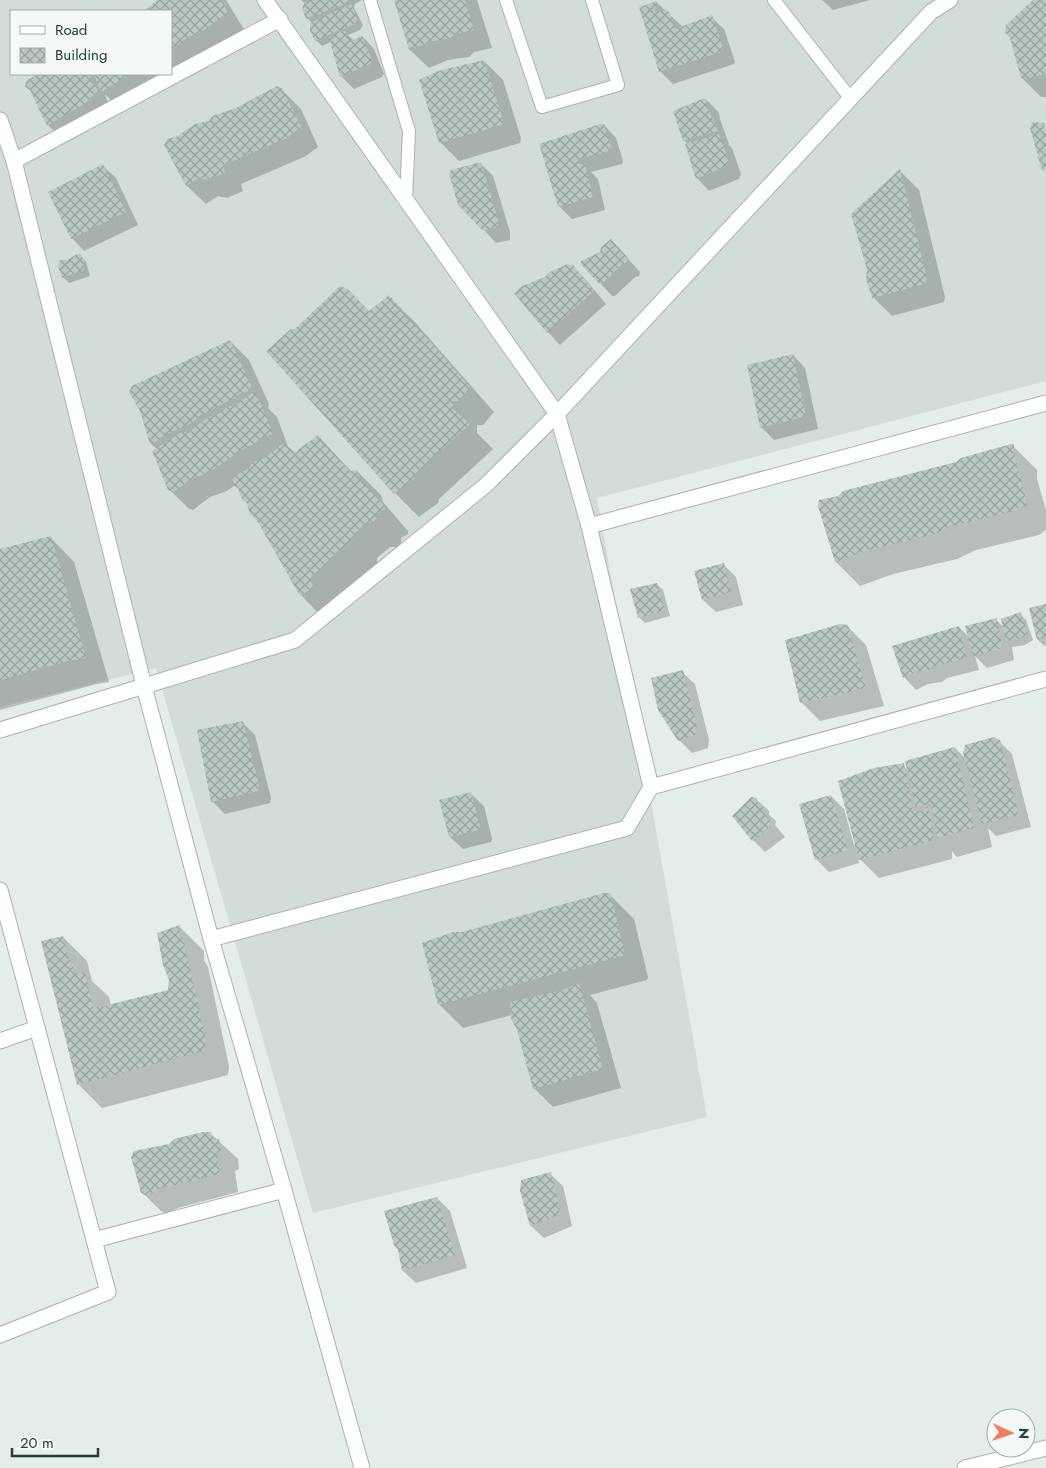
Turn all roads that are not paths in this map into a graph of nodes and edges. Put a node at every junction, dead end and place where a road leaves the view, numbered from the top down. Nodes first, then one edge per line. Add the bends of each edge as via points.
1 (265, 0) edge
2 (370, 0) edge
3 (506, 0) edge
4 (592, 0) edge
5 (774, 0) edge
6 (950, 0) edge
7 (929, 6) edge
8 (280, 19) junction
9 (851, 99) junction
10 (0, 120) edge
11 (14, 161) junction
12 (406, 198) junction
13 (1046, 403) edge
14 (558, 414) junction
15 (589, 526) junction
16 (1046, 679) edge
17 (144, 686) junction
18 (0, 730) edge
19 (651, 787) junction
20 (0, 890) edge
21 (211, 939) junction
22 (37, 1028) junction
23 (0, 1042) edge
24 (284, 1190) junction
25 (94, 1240) junction
26 (0, 1335) edge
27 (1046, 1448) edge
28 (362, 1468) edge
29 (965, 1468) edge

1 - 8 street
2 - 12 lane via 409,131
3 - 4 lane via 542,107 618,85
5 - 9 lane
6 - 7 street
7 - 9 street
8 - 11 street
8 - 12 street
9 - 14 street
10 - 11 street
11 - 17 street
12 - 14 street
13 - 15 street
14 - 15 street
14 - 17 street via 486,485 295,640
15 - 19 street
16 - 19 street
17 - 18 street
17 - 21 street
19 - 21 street via 627,828
20 - 22 street
21 - 24 street
22 - 23 street
22 - 25 street
24 - 25 street
24 - 28 street
25 - 26 street via 108,1292
27 - 29 street

